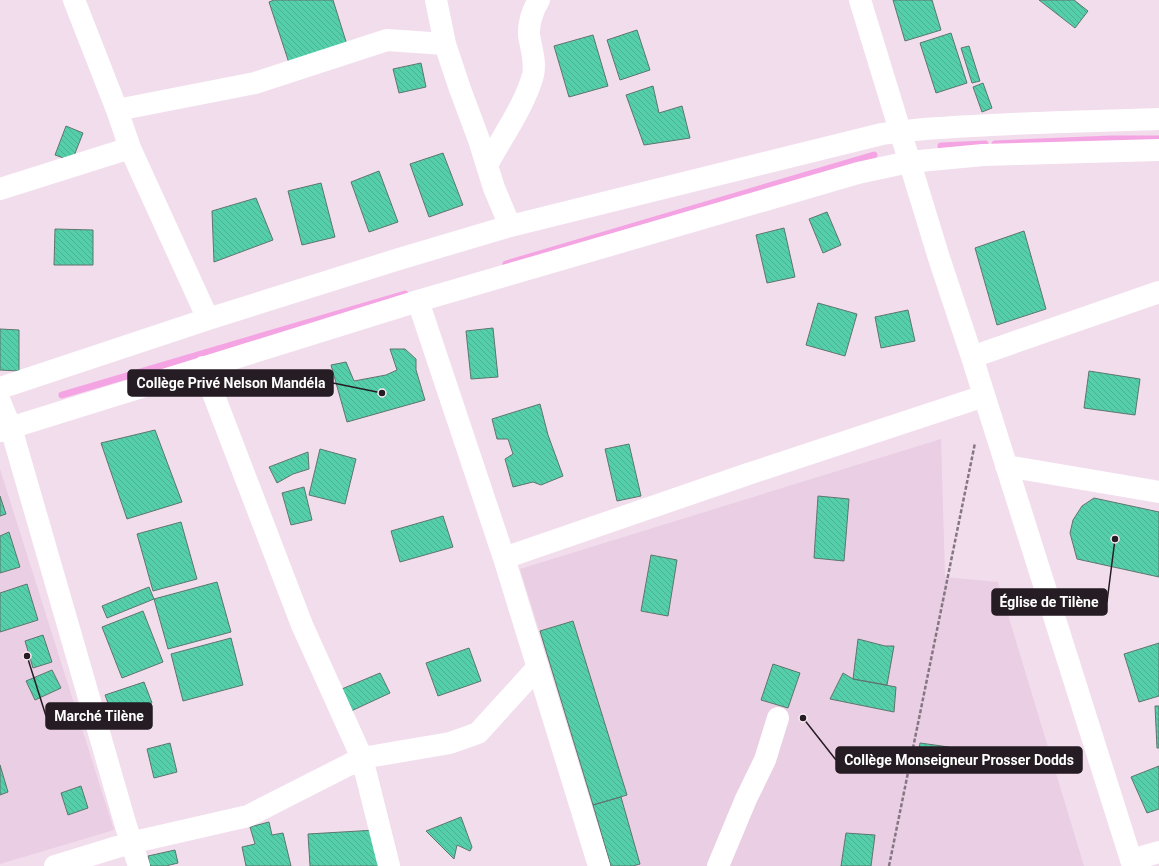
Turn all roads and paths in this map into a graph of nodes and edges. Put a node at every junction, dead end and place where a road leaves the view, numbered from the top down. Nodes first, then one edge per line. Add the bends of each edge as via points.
1 (74, 0) edge
2 (436, 0) edge
3 (539, 0) edge
4 (860, 0) edge
5 (445, 44) junction
6 (117, 110) junction
7 (1159, 119) edge
8 (900, 131) junction
9 (130, 148) junction
10 (1159, 150) edge
11 (909, 162) junction
12 (487, 165) junction
13 (0, 189) edge
14 (510, 226) junction
15 (1159, 292) edge
16 (418, 301) junction
17 (208, 319) junction
18 (972, 357) junction
19 (203, 367) junction
20 (0, 388) edge
21 (984, 396) junction
22 (0, 402) edge
23 (5, 430) edge
24 (976, 436) dead end
25 (1006, 466) junction
26 (1159, 492) edge
27 (504, 558) junction
28 (538, 667) junction
29 (778, 718) dead end
30 (362, 758) junction
31 (130, 843) junction
32 (1159, 852) edge
33 (1132, 863) edge
34 (54, 866) edge
35 (139, 866) edge
36 (389, 866) edge
37 (599, 866) edge
38 (718, 866) edge
39 (889, 866) edge

1 - 6 street
2 - 5 street
3 - 12 street via 529,33 534,62 533,73 520,106
4 - 8 street
5 - 6 street via 387,40 255,83
5 - 12 street
6 - 9 street
7 - 8 street
8 - 11 street
8 - 14 street
9 - 13 street
9 - 17 street
10 - 11 street via 983,155
11 - 16 street via 858,173
11 - 18 street
12 - 14 street
14 - 17 street via 399,258
15 - 18 street
16 - 19 street
16 - 27 street
17 - 20 street
18 - 21 street
19 - 23 street
19 - 30 street via 302,625
21 - 25 street
21 - 27 street
22 - 23 street
23 - 31 street
24 - 39 path
25 - 26 street
25 - 33 street
27 - 28 street
28 - 30 street via 478,733 450,743
28 - 37 street
29 - 38 street via 765,760
30 - 31 street via 248,816
30 - 36 street
31 - 34 street
31 - 35 street
32 - 33 street

